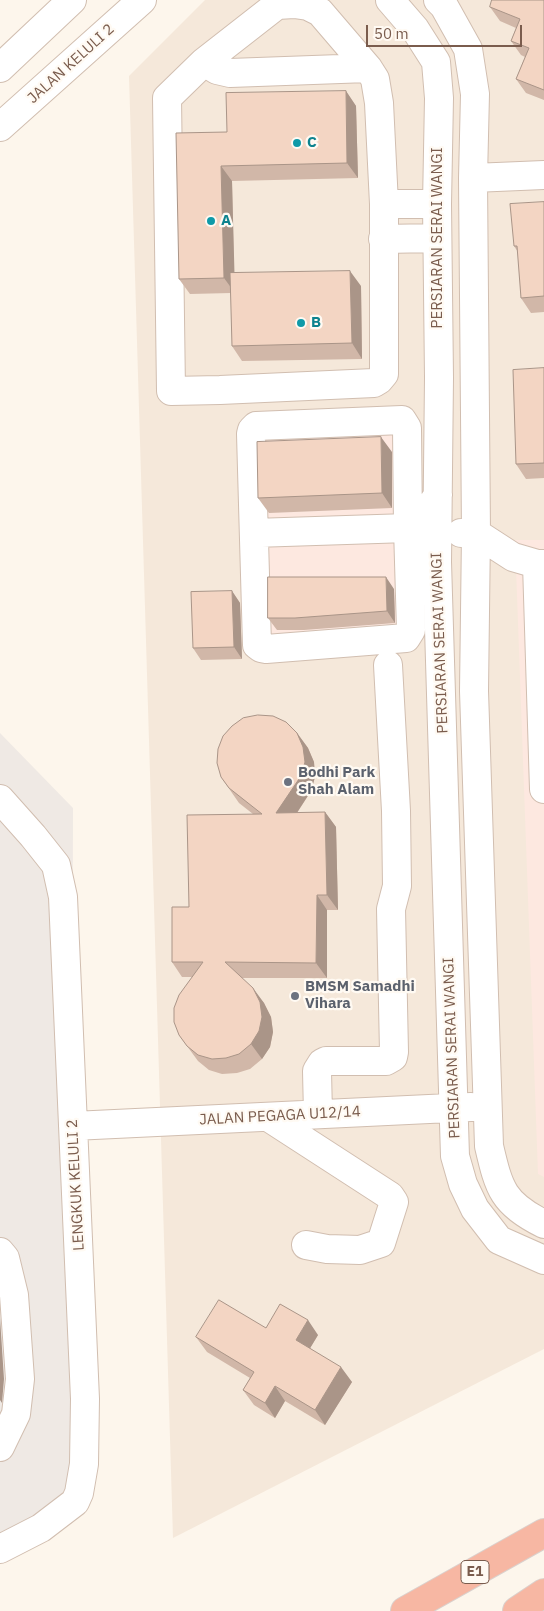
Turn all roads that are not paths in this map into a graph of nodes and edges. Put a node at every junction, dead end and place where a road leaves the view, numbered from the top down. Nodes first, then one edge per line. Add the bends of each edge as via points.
1 (56, 0) edge
2 (72, 0) edge
3 (142, 0) edge
4 (390, 0) edge
5 (438, 0) edge
6 (10, 59) edge
7 (204, 62) junction
8 (368, 68) junction
9 (0, 127) edge
10 (544, 175) edge
11 (473, 178) junction
12 (384, 204) junction
13 (437, 204) junction
14 (437, 238) junction
15 (383, 239) junction
16 (438, 495) junction
17 (408, 528) junction
18 (254, 532) junction
19 (437, 533) junction
20 (476, 533) junction
21 (437, 562) junction
22 (540, 564) edge
23 (388, 666) dead end
24 (544, 789) edge
25 (0, 799) edge
26 (487, 1106) junction
27 (454, 1108) junction
28 (318, 1114) junction
29 (268, 1117) junction
30 (73, 1126) junction
31 (544, 1224) edge
32 (306, 1245) dead end
33 (0, 1252) edge
34 (544, 1260) edge
35 (0, 1447) edge
36 (544, 1533) edge
37 (0, 1549) edge
38 (544, 1593) edge
39 (405, 1611) edge
40 (517, 1611) edge

1 - 6 street
2 - 6 street
3 - 9 street, JALAN KELULI 2
4 - 13 street, PERSIARAN SERAI WANGI via 415,29 436,62 439,98
5 - 11 street via 468,49 475,94
7 - 8 street via 230,73
7 - 8 street via 277,5 294,4 320,12
7 - 15 street via 170,95 167,102 171,391 374,383 379,380 384,374
8 - 12 street via 375,79 379,103
10 - 11 street
11 - 20 street
12 - 13 street
12 - 15 street
13 - 14 street, PERSIARAN SERAI WANGI
14 - 15 street
14 - 16 street, PERSIARAN SERAI WANGI
16 - 17 street via 432,504 410,518
16 - 19 street, PERSIARAN SERAI WANGI
17 - 18 street
17 - 18 street via 407,428 402,420 397,419 256,426 251,434
17 - 18 street via 410,630 406,638 266,649 261,648 256,640
17 - 21 street
19 - 20 street
19 - 21 street, PERSIARAN SERAI WANGI
20 - 22 street via 513,557
20 - 26 street via 474,691
21 - 27 street, PERSIARAN SERAI WANGI
22 - 24 street
23 - 28 street via 396,810 397,886 391,909 394,1052 386,1061 322,1063 317,1071
25 - 30 street, LENGKUK KELULI 2 via 56,865 63,897
26 - 27 street, JALAN PEGAGA U12/14
26 - 31 street via 489,1146 496,1176 508,1200
27 - 28 street, JALAN PEGAGA U12/14
27 - 34 street, PERSIARAN SERAI WANGI via 455,1156 475,1209 498,1240
28 - 29 street, JALAN PEGAGA U12/14
29 - 30 street, JALAN PEGAGA U12/14
29 - 32 street via 390,1196 394,1202 382,1243 360,1250
30 - 37 street, LENGKUK KELULI 2 via 85,1399 84,1464 79,1493 75,1502 41,1528
33 - 35 street via 5,1258 14,1295 20,1379 16,1414
36 - 39 highway, E1
38 - 40 highway

